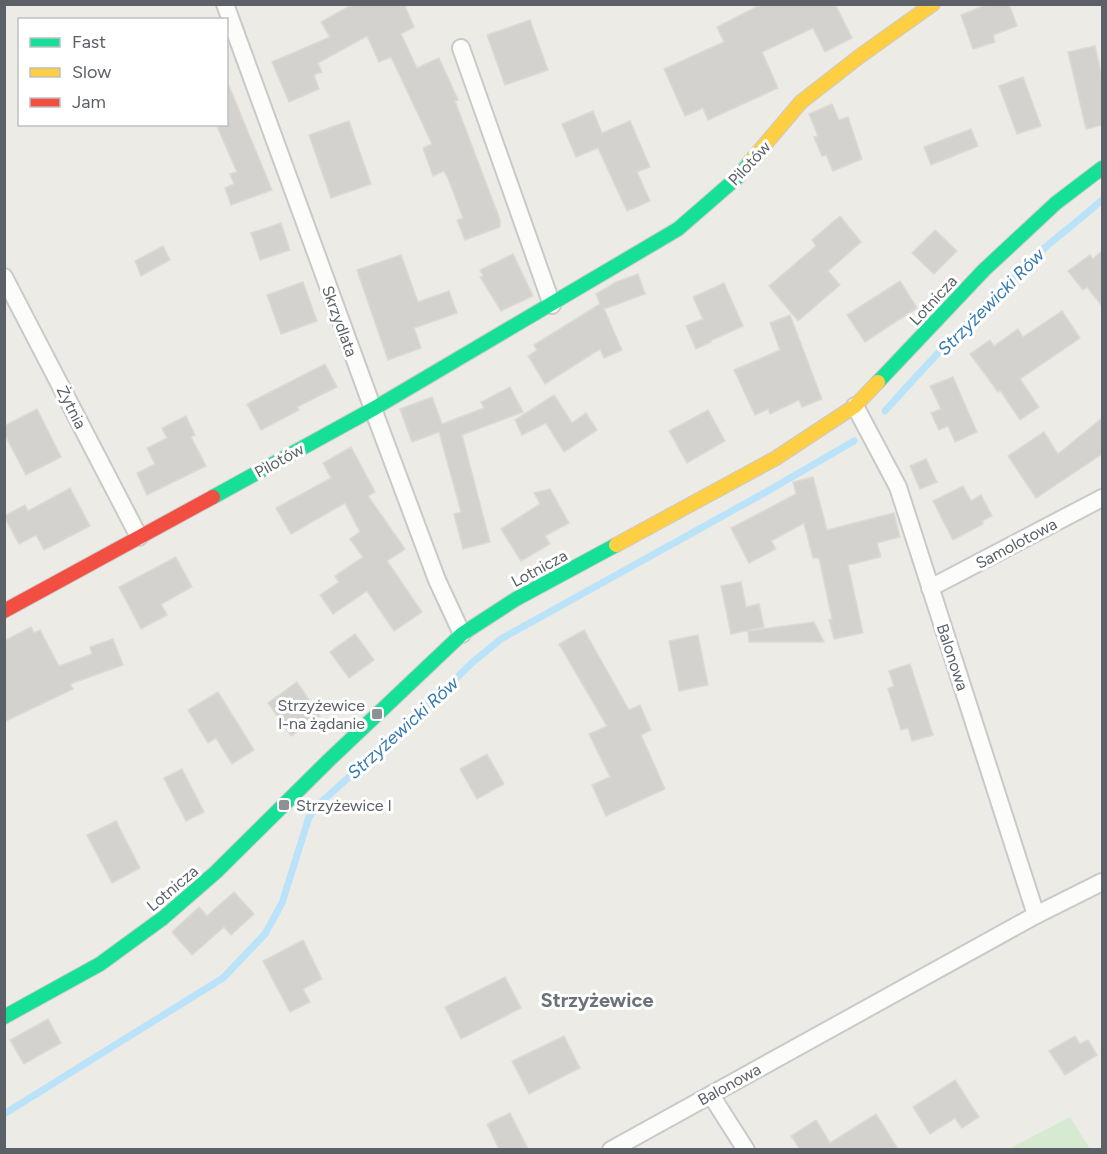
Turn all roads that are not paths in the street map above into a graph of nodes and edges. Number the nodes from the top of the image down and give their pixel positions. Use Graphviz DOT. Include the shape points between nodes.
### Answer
graph roads {
  1 [pos="225,4"];
  2 [pos="933,4"];
  3 [pos="461,48"];
  4 [pos="1102,168"];
  5 [pos="4,277"];
  6 [pos="552,305"];
  7 [pos="855,405"];
  8 [pos="373,409"];
  9 [pos="1102,498"];
  10 [pos="139,537"];
  11 [pos="930,588"];
  12 [pos="4,611"];
  13 [pos="462,634"];
  14 [pos="1102,882"];
  15 [pos="1036,915"];
  16 [pos="4,1017"];
  17 [pos="711,1095"];
  18 [pos="611,1149"];
  19 [pos="746,1149"];
  1 -- 8 [label="street, Skrzydlata"];
  2 -- 6 [label="street, Pilotów" via="801,102 739,176 678,229"];
  3 -- 6 [label="street"];
  4 -- 7 [label="street, Lotnicza" via="1056,203 984,270"];
  5 -- 10 [label="street, Żytnia"];
  6 -- 8 [label="street, Pilotów"];
  7 -- 11 [label="street, Balonowa" via="898,487"];
  7 -- 13 [label="street, Lotnicza" via="776,458 516,599"];
  8 -- 10 [label="street, Pilotów"];
  8 -- 13 [label="street, Skrzydlata" via="437,580"];
  9 -- 11 [label="street, Samolotowa"];
  10 -- 12 [label="street, Pilotów"];
  11 -- 15 [label="street, Balonowa"];
  13 -- 16 [label="street, Lotnicza" via="216,872 163,918 100,964"];
  14 -- 15 [label="street, Balonowa"];
  15 -- 17 [label="street, Balonowa"];
  17 -- 18 [label="street, Balonowa"];
  17 -- 19 [label="street"];
}
